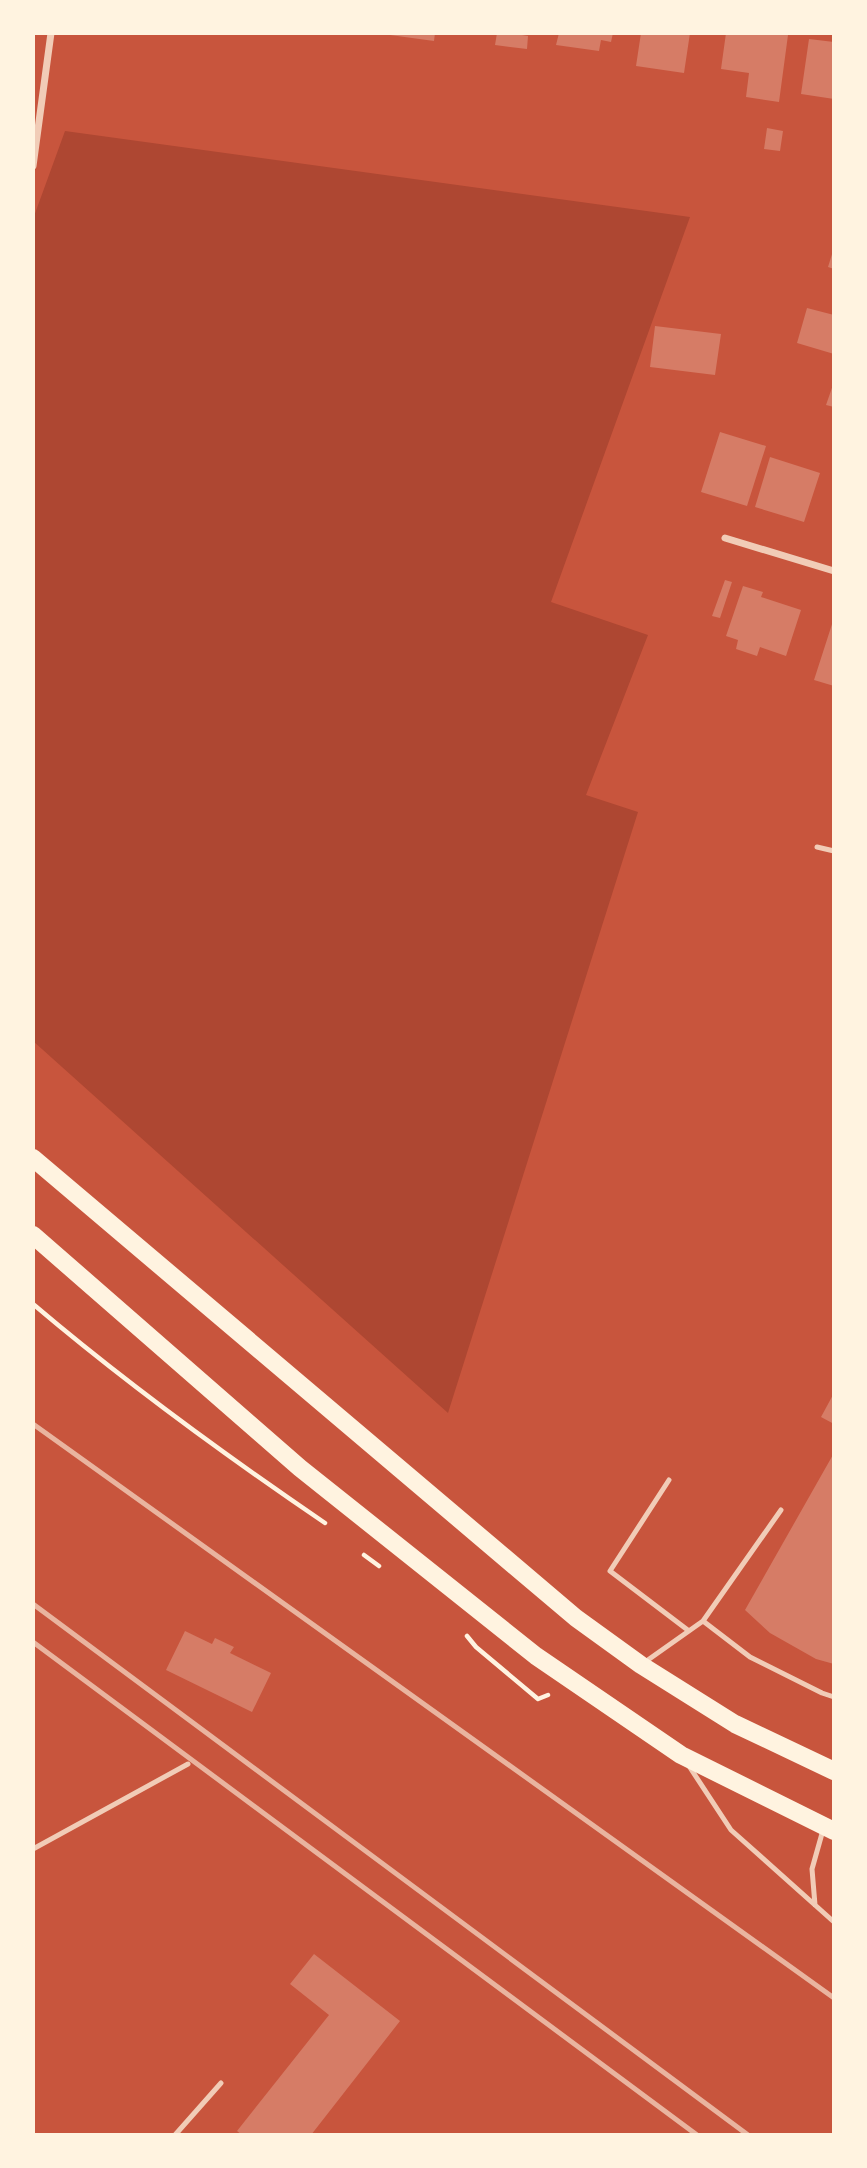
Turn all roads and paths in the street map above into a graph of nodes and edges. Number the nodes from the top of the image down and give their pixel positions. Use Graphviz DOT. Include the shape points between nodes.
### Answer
graph roads {
  1 [pos="51,33"];
  2 [pos="33,166"];
  3 [pos="726,538"];
  4 [pos="834,571"];
  5 [pos="817,847"];
  6 [pos="834,851"];
  7 [pos="33,1158"];
  8 [pos="33,1235"];
  9 [pos="33,1304"];
  10 [pos="669,1480"];
  11 [pos="781,1510"];
  12 [pos="333,1529"];
  13 [pos="363,1553"];
  14 [pos="384,1569"];
  15 [pos="703,1621"];
  16 [pos="463,1629"];
  17 [pos="689,1631"];
  18 [pos="641,1665"];
  19 [pos="834,1697"];
  20 [pos="538,1699"];
  21 [pos="681,1755"];
  22 [pos="188,1764"];
  23 [pos="834,1771"];
  24 [pos="830,1826"];
  25 [pos="33,1849"];
  26 [pos="815,1905"];
  27 [pos="834,1922"];
  28 [pos="221,2083"];
  29 [pos="174,2135"];
  1 -- 2 [label="street"];
  3 -- 4 [label="street"];
  5 -- 6 [label="lane"];
  7 -- 18 [label="main road" via="576,1618"];
  8 -- 21 [label="main road" via="300,1468 536,1657"];
  9 -- 12 [label="path" via="223,1453"];
  10 -- 17 [label="lane" via="610,1571"];
  11 -- 15 [label="lane"];
  13 -- 14 [label="path"];
  15 -- 17 [label="lane"];
  15 -- 19 [label="lane" via="750,1657"];
  16 -- 20 [label="path" via="476,1647"];
  17 -- 18 [label="lane"];
  18 -- 23 [label="main road" via="735,1724"];
  21 -- 24 [label="main road"];
  21 -- 26 [label="lane" via="731,1830"];
  22 -- 25 [label="lane"];
  24 -- 26 [label="lane" via="813,1869"];
  26 -- 27 [label="lane"];
  28 -- 29 [label="lane"];
}
